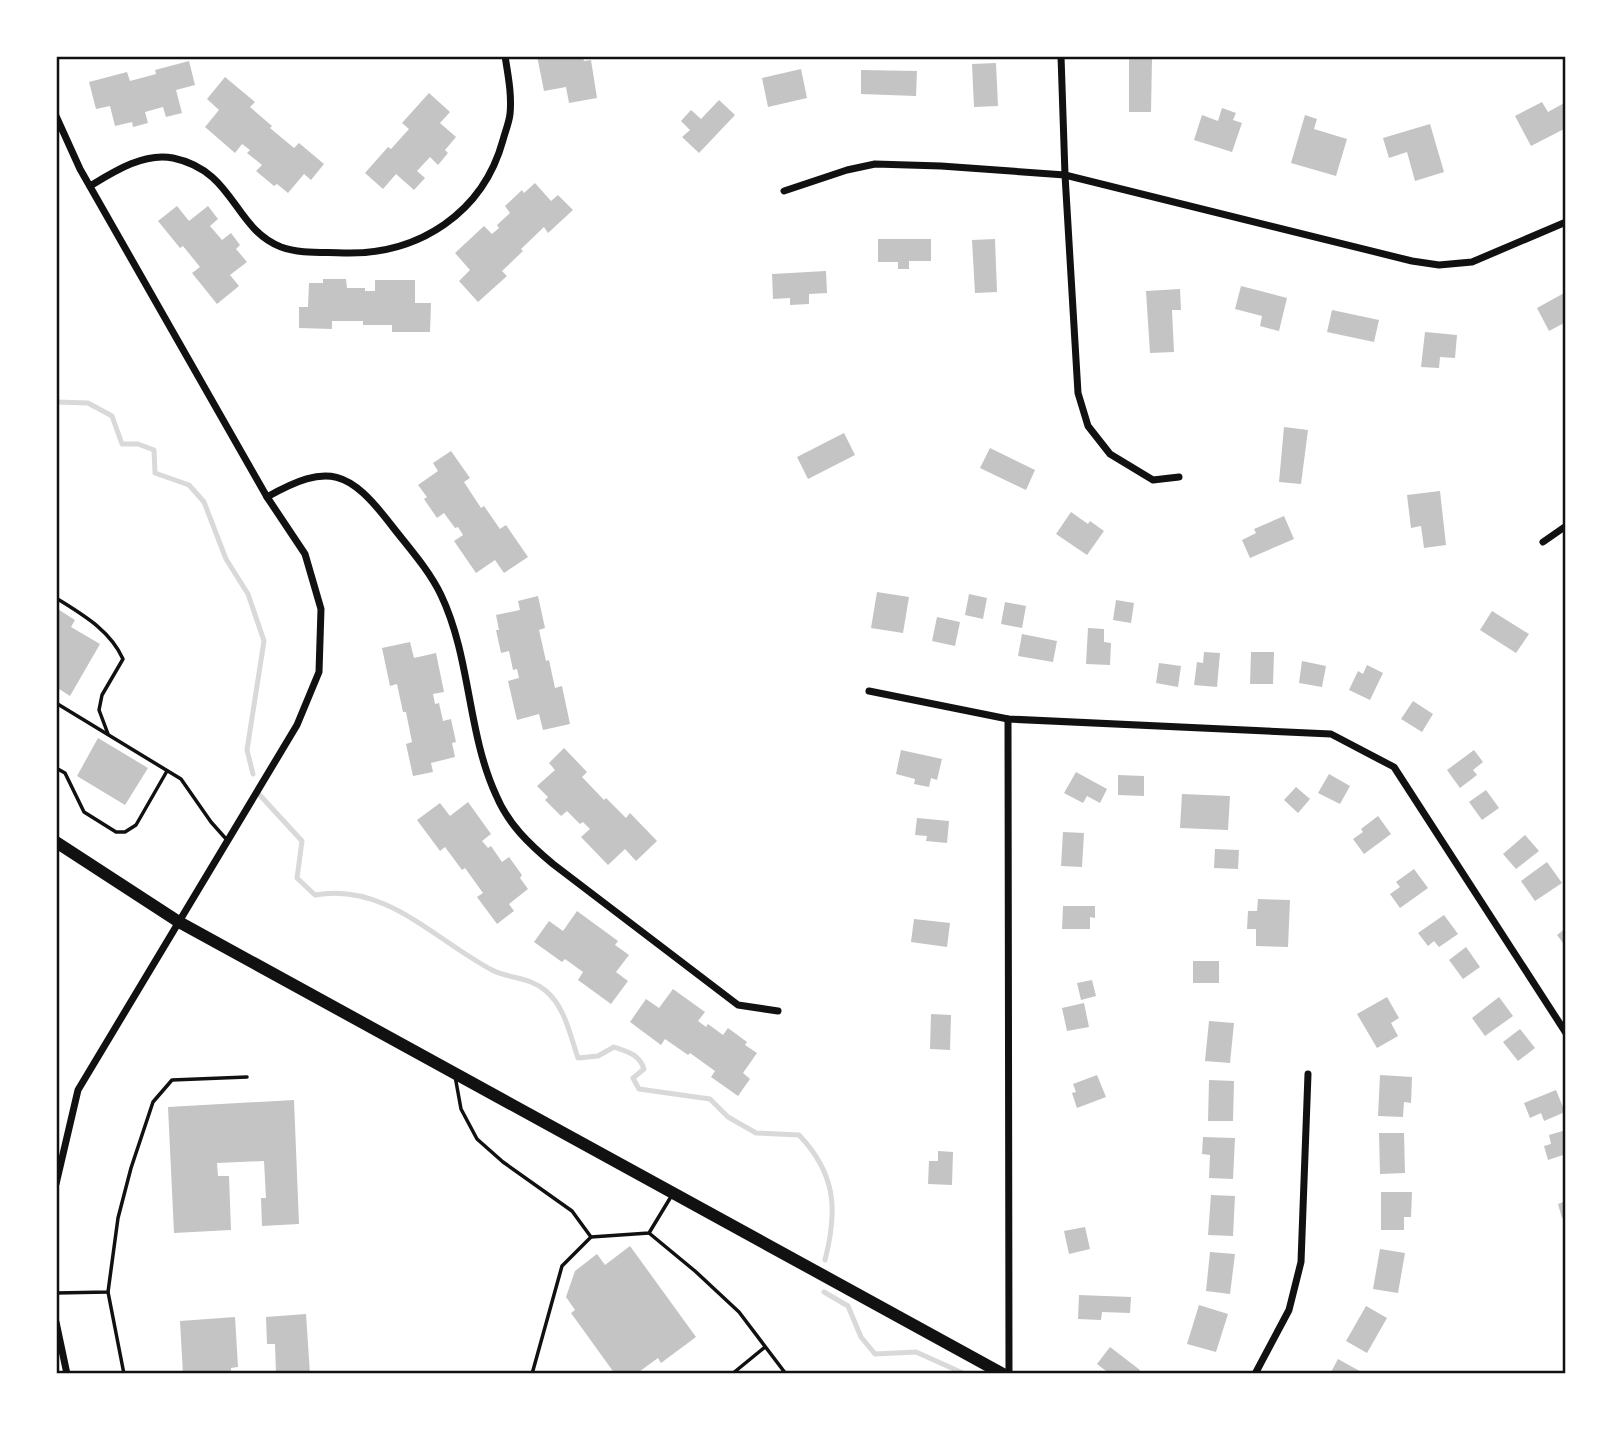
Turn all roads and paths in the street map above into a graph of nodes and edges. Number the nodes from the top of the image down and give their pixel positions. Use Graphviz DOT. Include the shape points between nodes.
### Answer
graph roads {
  1 [pos="505,56"];
  2 [pos="1061,56"];
  3 [pos="56,116"];
  4 [pos="1065,175"];
  5 [pos="90,186"];
  6 [pos="784,191"];
  7 [pos="1566,222"];
  8 [pos="1179,477"];
  9 [pos="267,496"];
  10 [pos="1566,526"];
  11 [pos="1543,542"];
  12 [pos="56,598"];
  13 [pos="869,691"];
  14 [pos="56,703"];
  15 [pos="1009,719"];
  16 [pos="108,734"];
  17 [pos="56,768"];
  18 [pos="167,770"];
  19 [pos="227,840"];
  20 [pos="56,842"];
  21 [pos="179,922"];
  22 [pos="778,1011"];
  23 [pos="1566,1033"];
  24 [pos="454,1074"];
  25 [pos="1308,1074"];
  26 [pos="247,1077"];
  27 [pos="56,1184"];
  28 [pos="673,1193"];
  29 [pos="649,1233"];
  30 [pos="591,1237"];
  31 [pos="108,1292"];
  32 [pos="56,1293"];
  33 [pos="56,1322"];
  34 [pos="765,1347"];
  35 [pos="67,1374"];
  36 [pos="124,1374"];
  37 [pos="532,1374"];
  38 [pos="732,1374"];
  39 [pos="786,1374"];
  40 [pos="1006,1374"];
  41 [pos="1255,1374"];
  1 -- 5 [label="street" via="510,115 498,161 475,198 442,228 401,247 355,253 282,247 258,235 219,182 200,166 171,157 147,159"];
  2 -- 4 [label="street"];
  3 -- 5 [label="street"];
  4 -- 6 [label="street" via="875,164"];
  4 -- 7 [label="street" via="1439,265 1472,262"];
  4 -- 8 [label="street" via="1078,393 1088,426 1110,454 1153,480"];
  5 -- 9 [label="street"];
  9 -- 19 [label="street" via="305,554 321,608 320,672 298,725"];
  9 -- 22 [label="street" via="314,475 334,475 372,502 441,595 461,655 485,768 509,820 553,864 738,1005"];
  10 -- 11 [label="street"];
  12 -- 16 [label="lane" via="106,633 124,660 102,695 99,710"];
  13 -- 15 [label="street"];
  14 -- 16 [label="lane"];
  15 -- 23 [label="street" via="1331,734 1394,767"];
  15 -- 40 [label="street"];
  16 -- 18 [label="lane"];
  17 -- 18 [label="lane" via="65,773 84,812 116,832 136,825"];
  18 -- 19 [label="lane" via="181,779"];
  19 -- 21 [label="street"];
  20 -- 21 [label="main road"];
  21 -- 24 [label="main road"];
  21 -- 27 [label="street" via="78,1090"];
  24 -- 28 [label="main road"];
  24 -- 30 [label="lane" via="461,1108 477,1139 572,1211"];
  25 -- 41 [label="street" via="1301,1262 1289,1310"];
  26 -- 31 [label="lane" via="172,1080 153,1102 118,1218"];
  28 -- 29 [label="lane"];
  28 -- 40 [label="main road"];
  29 -- 30 [label="lane"];
  29 -- 34 [label="lane" via="739,1312"];
  30 -- 37 [label="lane" via="562,1266"];
  31 -- 32 [label="lane"];
  31 -- 36 [label="lane"];
  33 -- 35 [label="street"];
  34 -- 38 [label="lane"];
  34 -- 39 [label="lane"];
}
